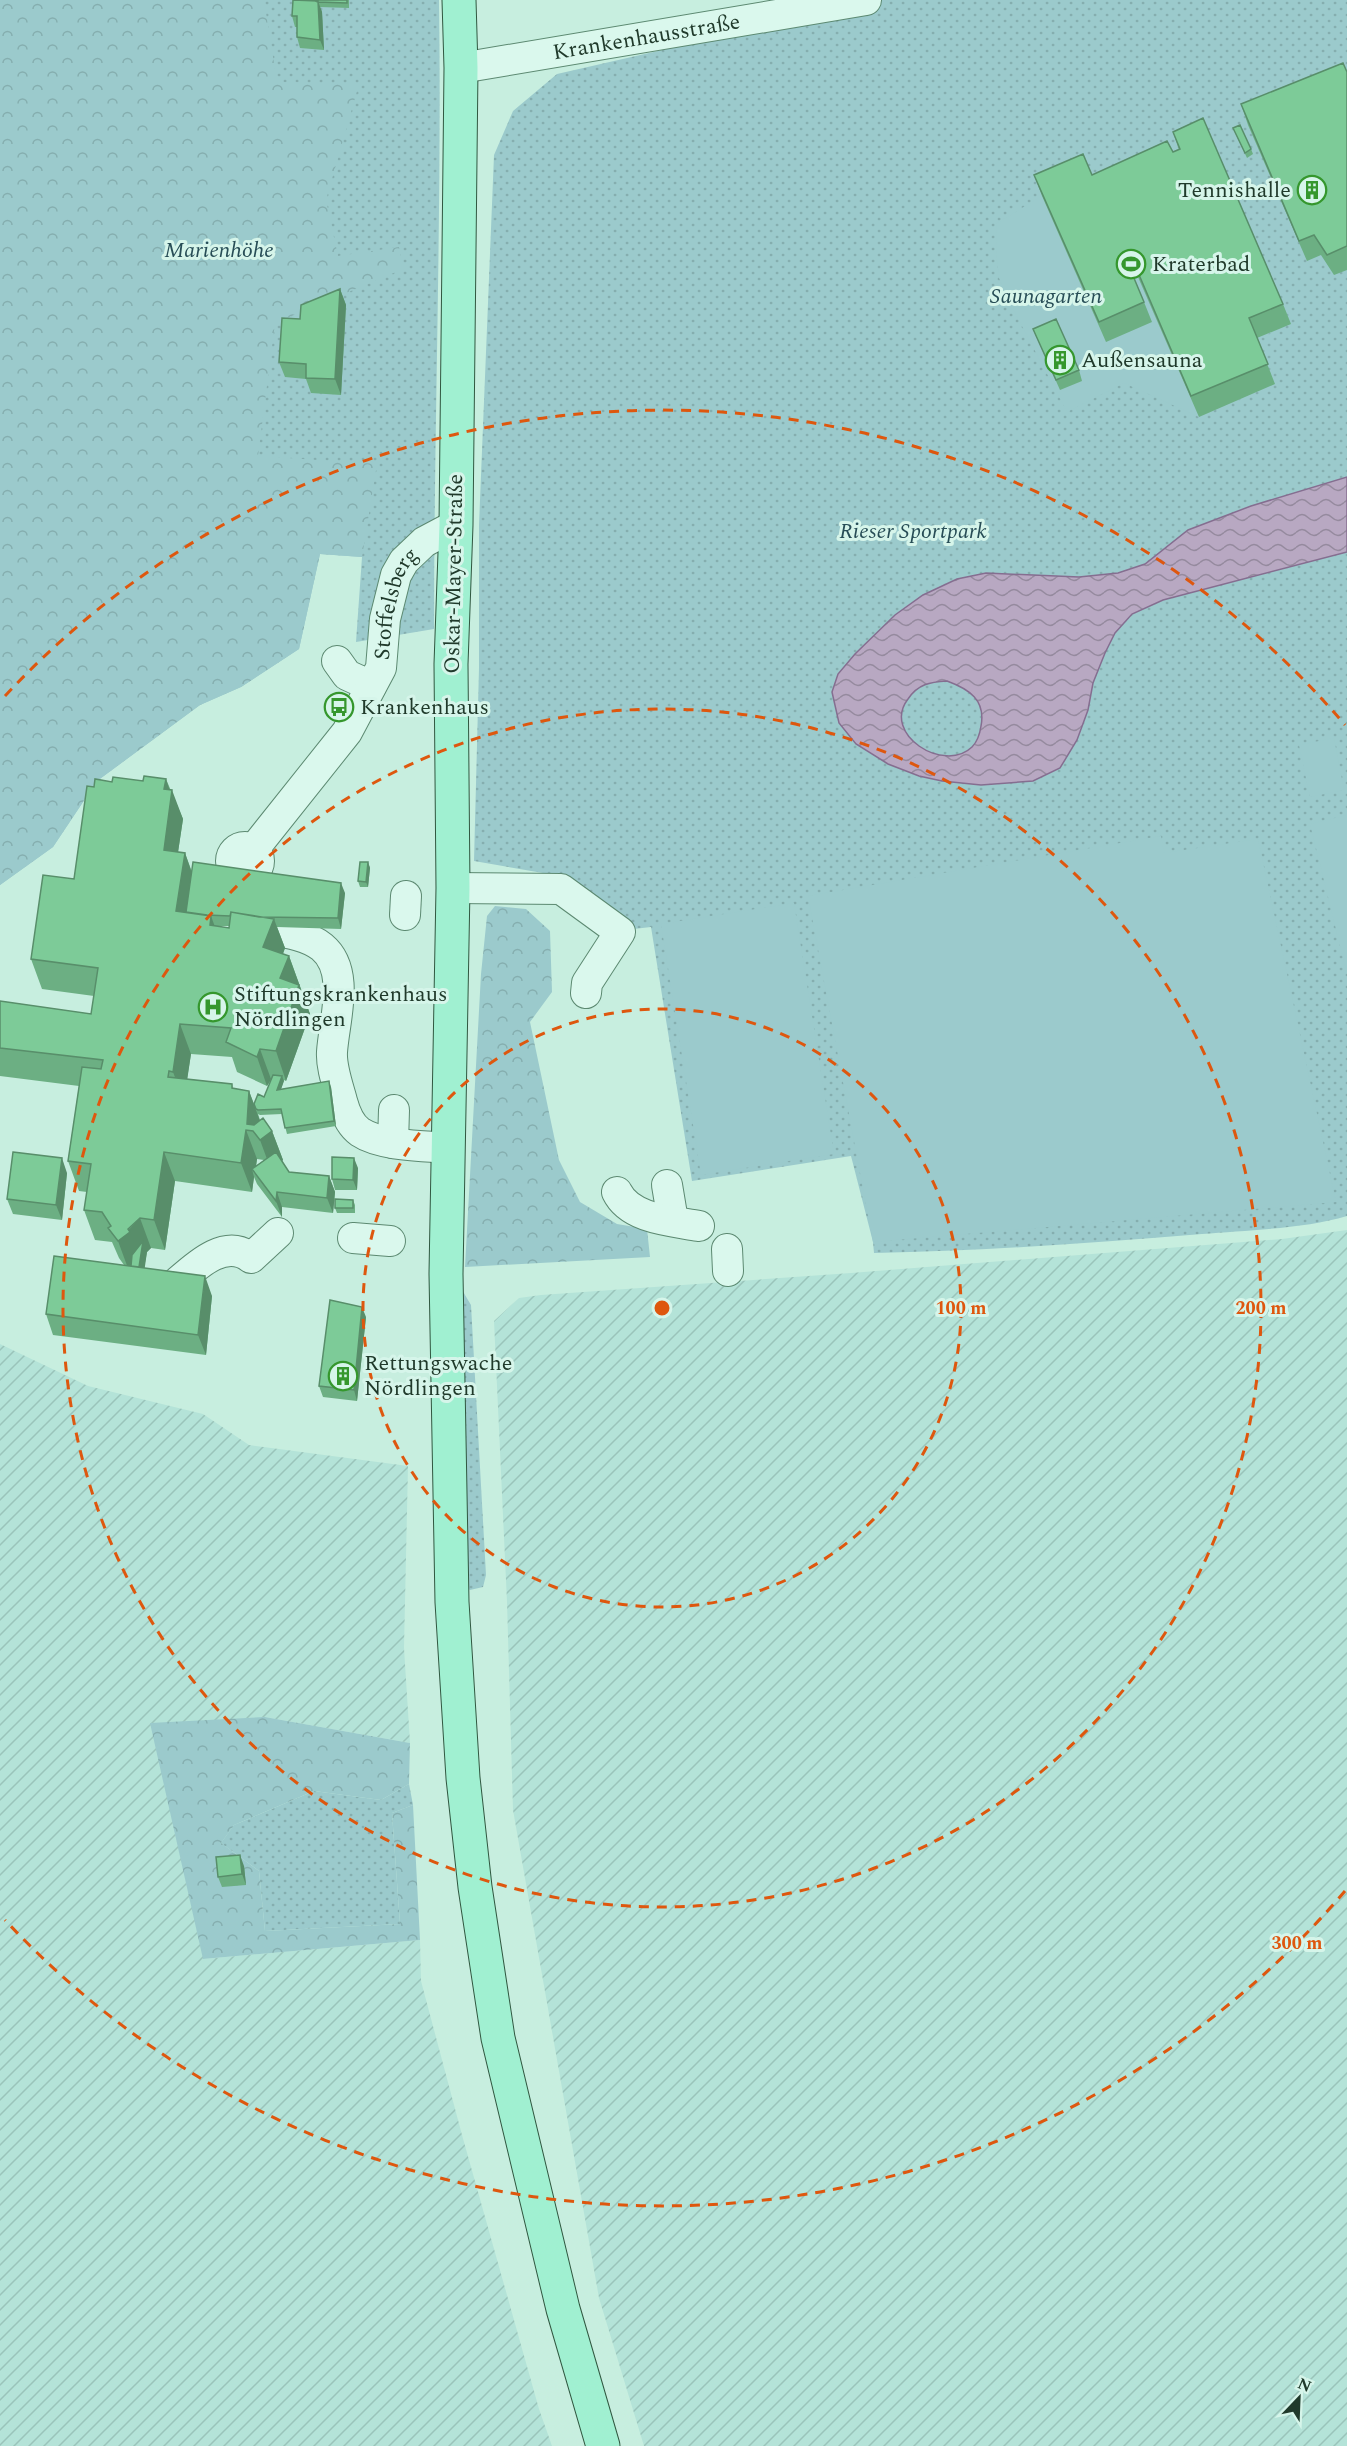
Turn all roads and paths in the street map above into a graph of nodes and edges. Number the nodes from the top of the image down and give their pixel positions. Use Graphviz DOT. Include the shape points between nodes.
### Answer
graph roads {
  1 [pos="459,0"];
  2 [pos="866,0"];
  3 [pos="461,68"];
  4 [pos="456,525"];
  5 [pos="337,661"];
  6 [pos="371,687"];
  7 [pos="242,867"];
  8 [pos="453,888"];
  9 [pos="252,927"];
  10 [pos="586,993"];
  11 [pos="394,1110"];
  12 [pos="393,1143"];
  13 [pos="449,1148"];
  14 [pos="667,1185"];
  15 [pos="617,1192"];
  16 [pos="278,1233"];
  17 [pos="353,1238"];
  18 [pos="390,1240"];
  19 [pos="172,1287"];
  20 [pos="603,2446"];
  1 -- 3 [label="main road, Oskar-Mayer-Straße"];
  2 -- 3 [label="street, Krankenhausstraße"];
  3 -- 4 [label="main road, Oskar-Mayer-Straße"];
  4 -- 6 [label="street, Stoffelsberg" via="424,542 396,574 385,619 381,668"];
  4 -- 8 [label="main road, Oskar-Mayer-Straße" via="451,664"];
  5 -- 6 [label="street" via="346,675"];
  6 -- 7 [label="street, Stoffelsberg" via="347,732"];
  8 -- 10 [label="street" via="561,889 620,932 587,983"];
  8 -- 13 [label="main road, Oskar-Mayer-Straße"];
  9 -- 12 [label="street" via="306,938 323,948 332,961 338,988 332,1054 347,1117 360,1132"];
  11 -- 12 [label="street"];
  12 -- 13 [label="street"];
  13 -- 20 [label="main road, Oskar-Mayer-Straße" via="446,1285 452,1591 463,1778 475,1887 498,2038 515,2115 563,2309"];
  14 -- 15 [label="street" via="686,1224 633,1208"];
  16 -- 19 [label="street" via="251,1258 242,1251 225,1250 198,1265"];
  17 -- 18 [label="street"];
}
